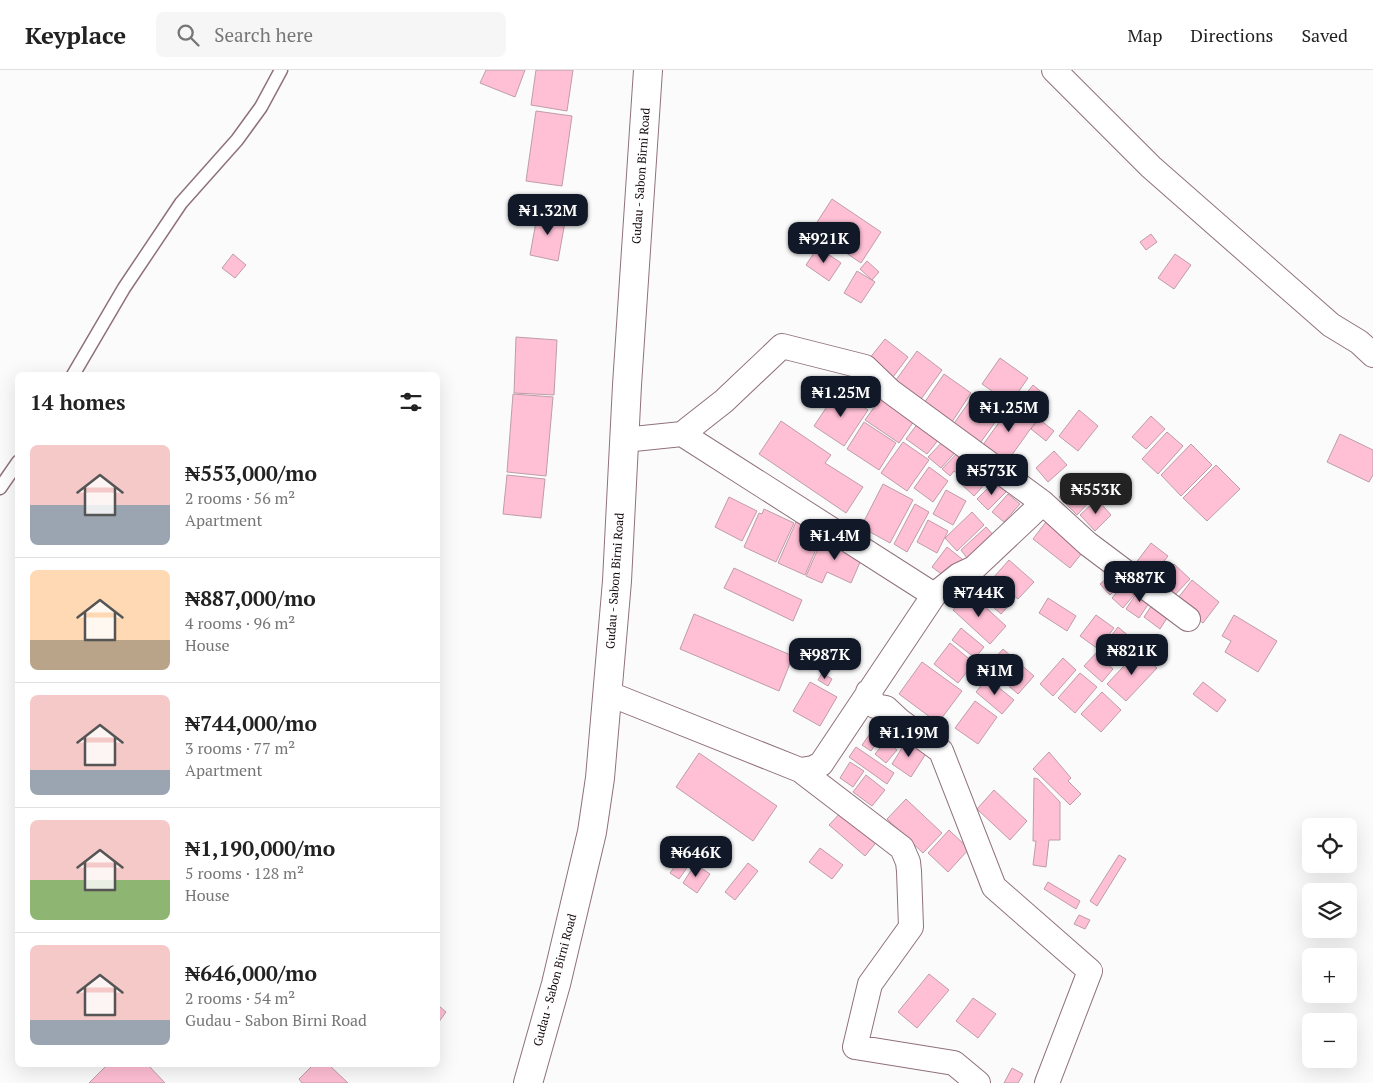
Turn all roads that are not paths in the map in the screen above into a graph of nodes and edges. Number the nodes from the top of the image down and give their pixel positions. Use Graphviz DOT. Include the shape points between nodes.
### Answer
graph roads {
  1 [pos="648,70"];
  2 [pos="1054,70"];
  3 [pos="280,71"];
  4 [pos="1373,355"];
  5 [pos="75,372"];
  6 [pos="682,434"];
  7 [pos="624,440"];
  8 [pos="15,466"];
  9 [pos="0,488"];
  10 [pos="1043,503"];
  11 [pos="934,595"];
  12 [pos="1188,619"];
  13 [pos="868,692"];
  14 [pos="607,693"];
  15 [pos="800,770"];
  16 [pos="528,1083"];
  17 [pos="978,1083"];
  18 [pos="1047,1083"];
  1 -- 7 [label="main road, Gudau - Sabon Birni Road"];
  2 -- 4 [label="street" via="1151,167 1331,325 1360,342"];
  3 -- 5 [label="lane" via="261,107 237,140 181,203 124,288"];
  6 -- 7 [label="street"];
  6 -- 10 [label="street" via="724,401 782,346 865,367 890,391"];
  6 -- 11 [label="street"];
  7 -- 14 [label="main road, Gudau - Sabon Birni Road"];
  8 -- 9 [label="lane"];
  10 -- 11 [label="street" via="974,568 959,575"];
  10 -- 12 [label="street" via="1088,544"];
  11 -- 13 [label="street"];
  13 -- 15 [label="street" via="821,764"];
  13 -- 18 [label="street" via="875,706 886,708 941,751 994,888 1090,971"];
  14 -- 15 [label="street"];
  14 -- 16 [label="main road, Gudau - Sabon Birni Road" via="592,832 556,984"];
  15 -- 17 [label="street" via="902,848 908,862 911,927 870,984 856,1047 954,1063"];
}
